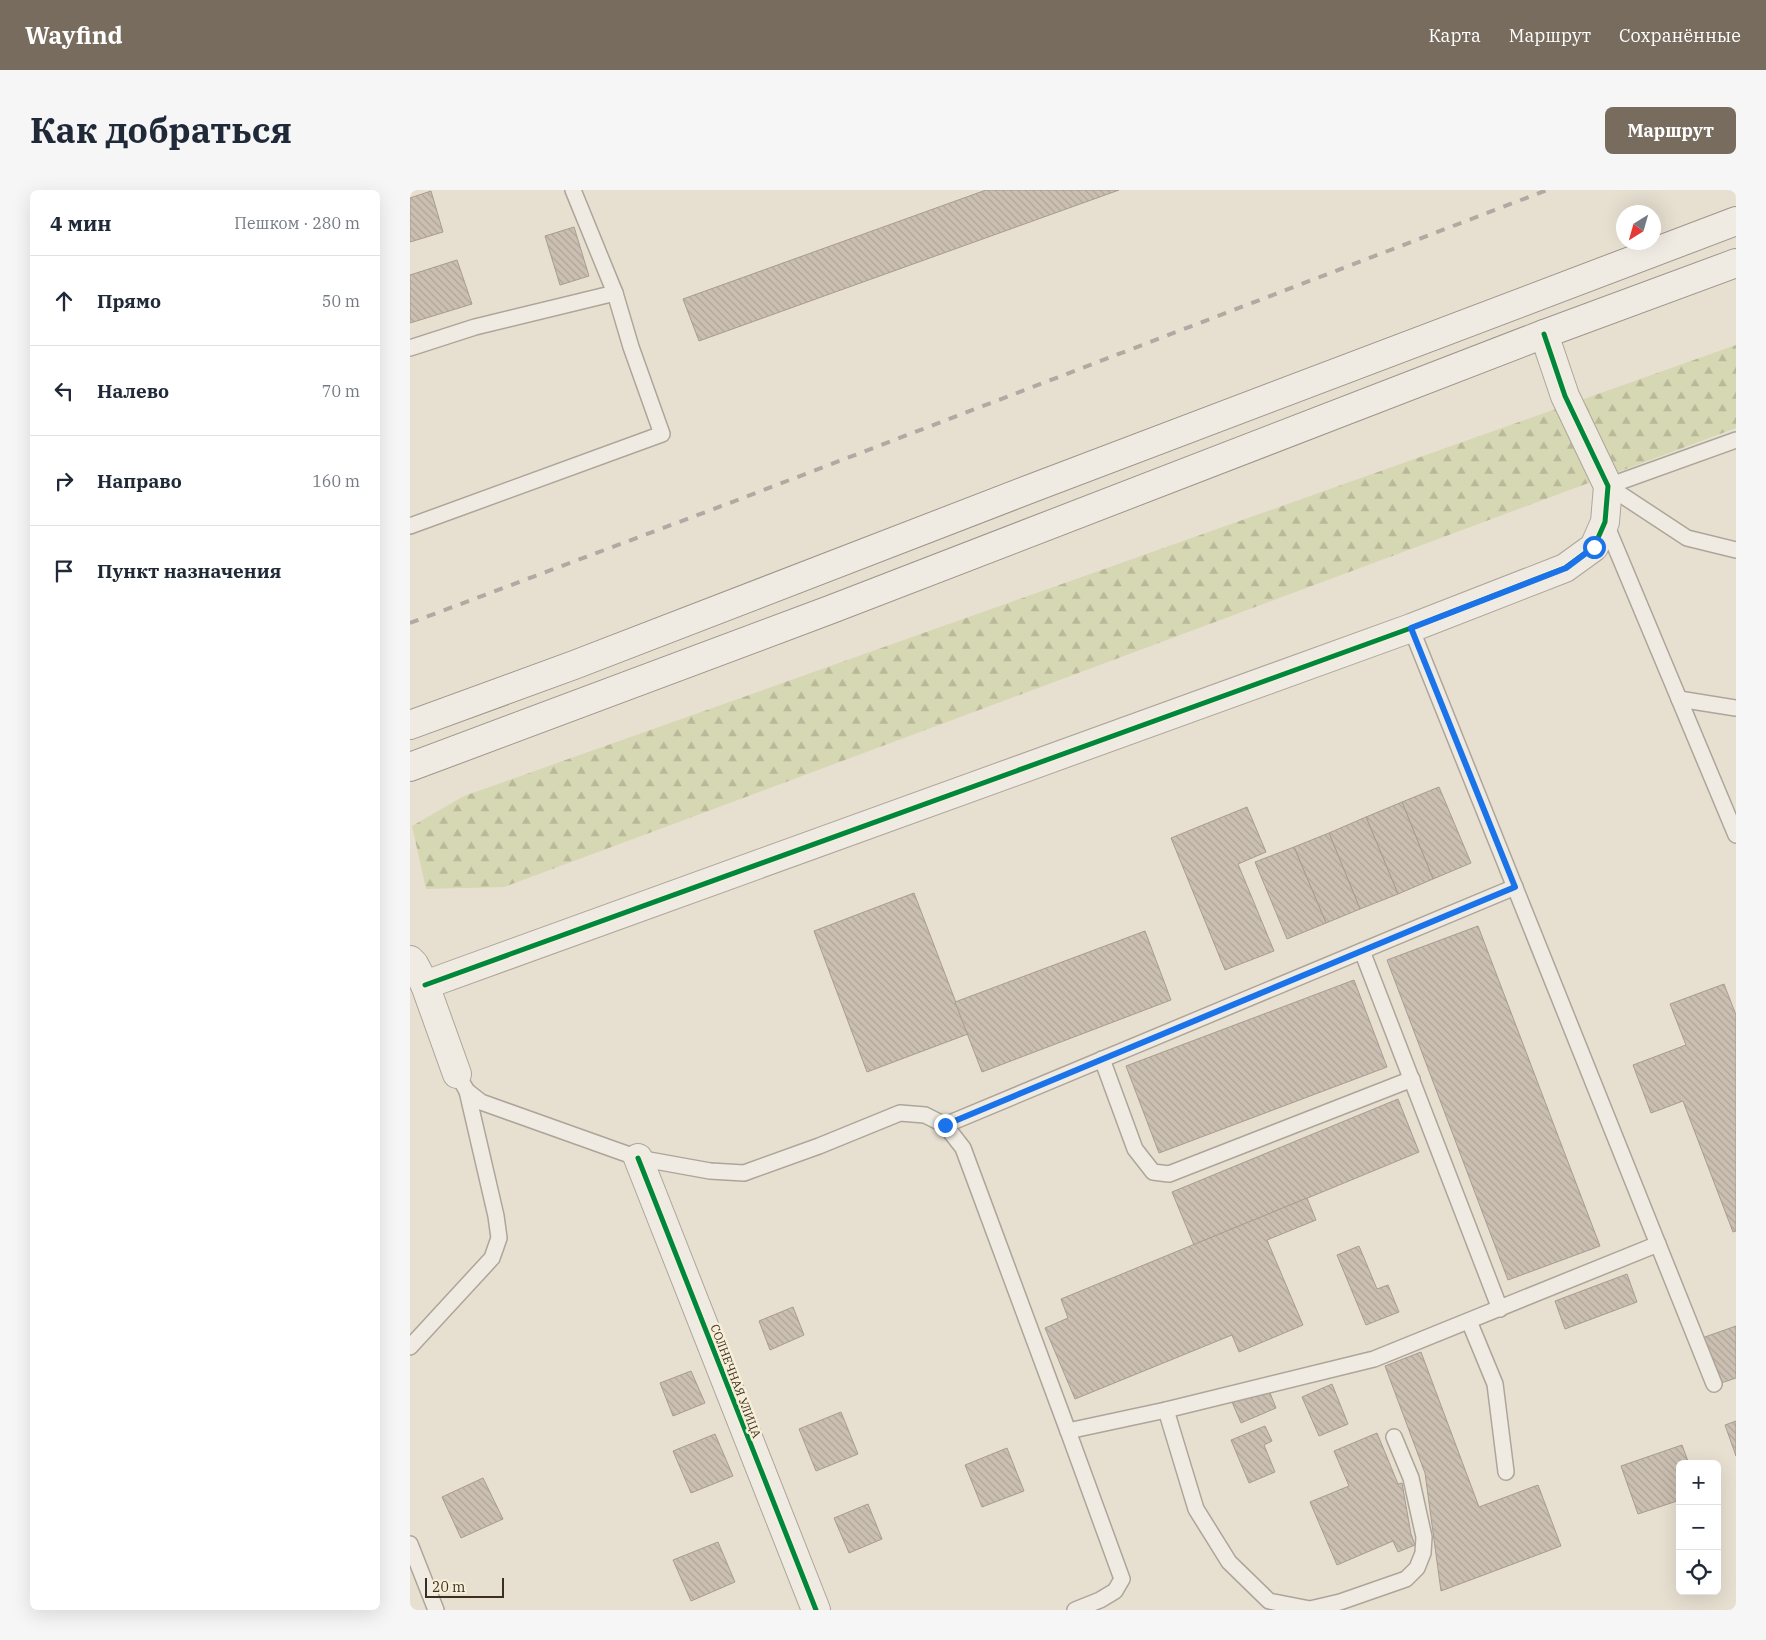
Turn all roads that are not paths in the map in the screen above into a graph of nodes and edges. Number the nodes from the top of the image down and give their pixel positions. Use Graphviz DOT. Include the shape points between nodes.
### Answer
graph roads {
  1 [pos="573,190"];
  2 [pos="1736,221"];
  3 [pos="1736,263"];
  4 [pos="614,293"];
  5 [pos="1544,334"];
  6 [pos="410,348"];
  7 [pos="1736,440"];
  8 [pos="1608,486"];
  9 [pos="1605,522"];
  10 [pos="410,526"];
  11 [pos="1736,550"];
  12 [pos="1411,628"];
  13 [pos="1679,699"];
  14 [pos="1736,708"];
  15 [pos="410,726"];
  16 [pos="410,767"];
  17 [pos="1736,836"];
  18 [pos="1515,887"];
  19 [pos="1362,951"];
  20 [pos="410,960"];
  21 [pos="425,985"];
  22 [pos="1102,1059"];
  23 [pos="1412,1079"];
  24 [pos="462,1083"];
  25 [pos="945,1125"];
  26 [pos="638,1158"];
  27 [pos="1658,1244"];
  28 [pos="1500,1308"];
  29 [pos="1469,1321"];
  30 [pos="410,1347"];
  31 [pos="1714,1384"];
  32 [pos="1166,1410"];
  33 [pos="1068,1431"];
  34 [pos="1394,1437"];
  35 [pos="1506,1472"];
  36 [pos="410,1544"];
  37 [pos="436,1610"];
  38 [pos="816,1610"];
  39 [pos="1075,1610"];
  1 -- 4 [label="lane"];
  2 -- 15 [label="main road"];
  3 -- 5 [label="main road"];
  4 -- 6 [label="lane" via="474,327"];
  4 -- 10 [label="lane" via="662,434"];
  5 -- 8 [label="main road" via="1565,396"];
  5 -- 16 [label="main road" via="832,610"];
  7 -- 8 [label="lane"];
  8 -- 9 [label="main road"];
  8 -- 11 [label="lane" via="1687,538"];
  9 -- 12 [label="main road" via="1594,547 1566,568"];
  9 -- 13 [label="lane"];
  12 -- 18 [label="lane"];
  12 -- 21 [label="main road"];
  13 -- 14 [label="lane"];
  13 -- 17 [label="lane"];
  18 -- 19 [label="lane"];
  18 -- 27 [label="lane"];
  19 -- 22 [label="lane"];
  19 -- 23 [label="lane"];
  20 -- 21 [label="main road"];
  21 -- 24 [label="main road"];
  22 -- 23 [label="lane" via="1135,1149 1153,1172 1169,1174"];
  22 -- 25 [label="lane"];
  23 -- 28 [label="lane"];
  24 -- 26 [label="lane" via="481,1102"];
  24 -- 30 [label="lane" via="499,1238 492,1258"];
  25 -- 26 [label="lane" via="925,1115 900,1114 744,1172 710,1171"];
  25 -- 33 [label="lane" via="963,1148"];
  26 -- 38 [label="main road, СОЛНЕЧНАЯ УЛИЦА"];
  27 -- 28 [label="lane"];
  27 -- 31 [label="lane"];
  28 -- 29 [label="lane"];
  29 -- 32 [label="lane" via="1374,1359"];
  29 -- 35 [label="lane" via="1495,1384"];
  32 -- 33 [label="lane"];
  32 -- 34 [label="lane" via="1196,1509 1230,1562 1269,1601 1310,1609 1406,1579 1417,1568 1423,1554 1424,1537 1411,1478"];
  33 -- 39 [label="lane" via="1122,1579 1115,1591"];
  36 -- 37 [label="lane"];
}
